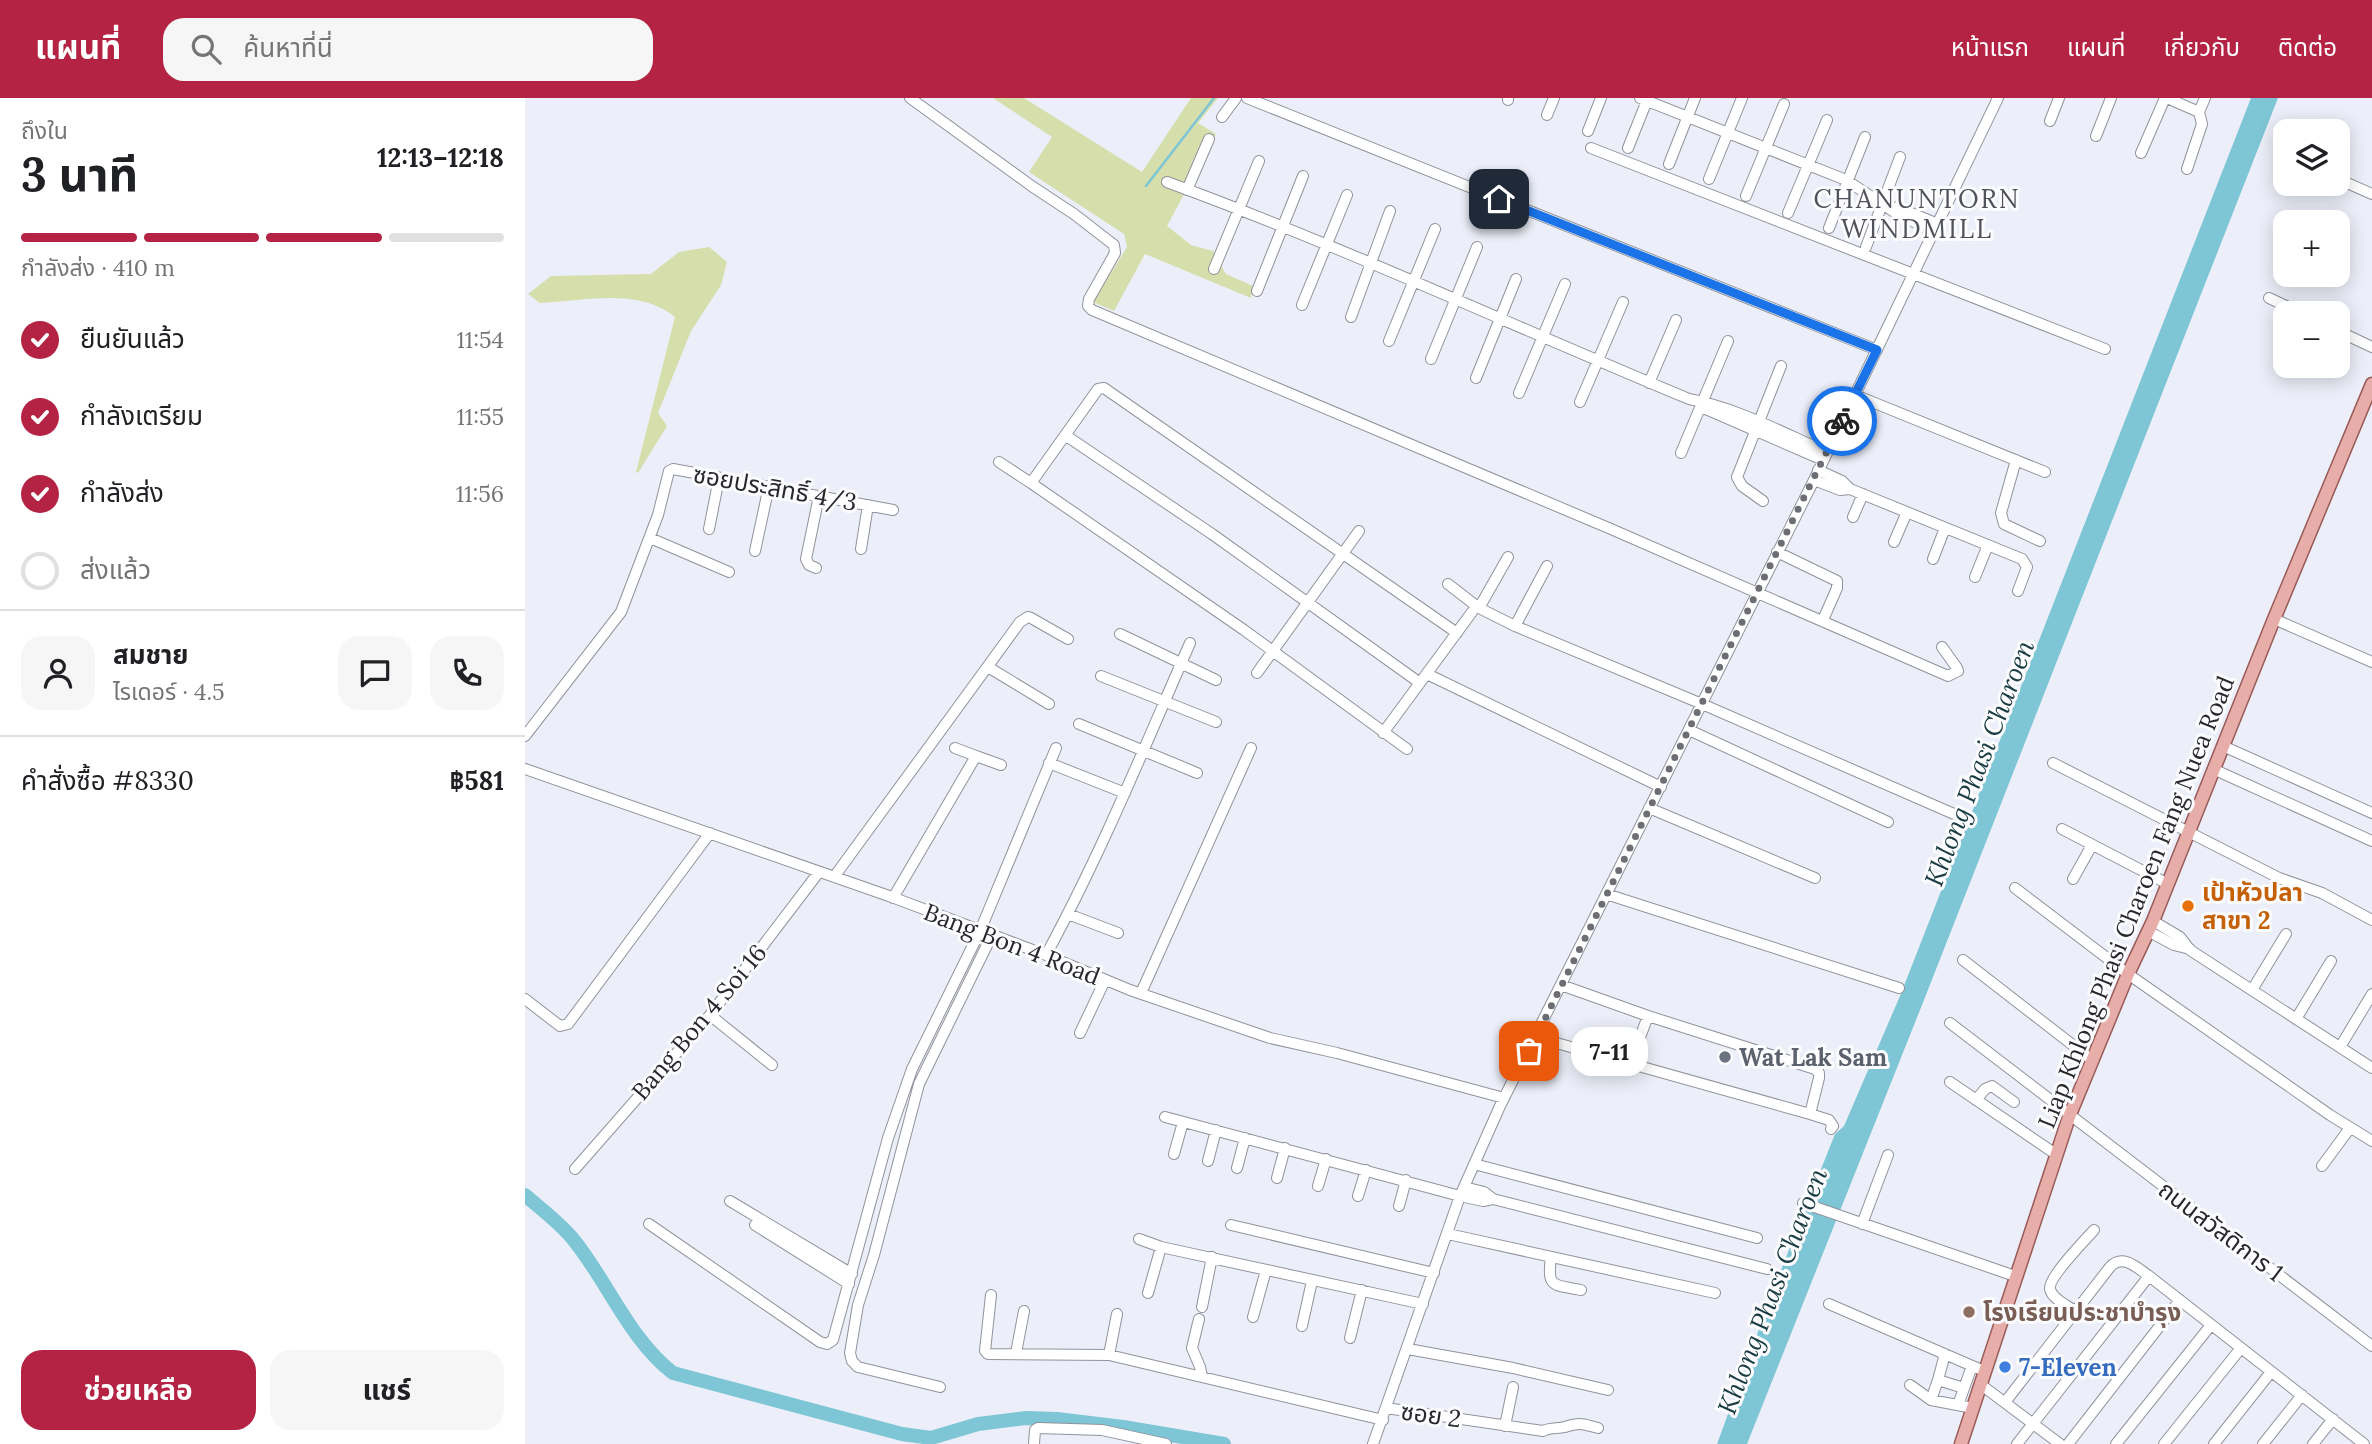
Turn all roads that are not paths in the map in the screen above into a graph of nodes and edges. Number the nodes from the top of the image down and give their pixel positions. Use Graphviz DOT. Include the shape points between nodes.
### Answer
graph roads {
  1 [pos="910,98"];
  2 [pos="1235,98"];
  3 [pos="1247,98"];
  4 [pos="1554,98"];
  5 [pos="1601,98"];
  6 [pos="1695,98"];
  7 [pos="1742,98"];
  8 [pos="1998,98"];
  9 [pos="2059,98"];
  10 [pos="2111,98"];
  11 [pos="2166,98"];
  12 [pos="2205,98"];
  13 [pos="1645,99"];
  14 [pos="1784,104"];
  15 [pos="2199,112"];
  16 [pos="1547,116"];
  17 [pos="1222,117"];
  18 [pos="1686,117"];
  19 [pos="1827,120"];
  20 [pos="2050,121"];
  21 [pos="1588,131"];
  22 [pos="1728,133"];
  23 [pos="2097,135"];
  24 [pos="1865,137"];
  25 [pos="1209,139"];
  26 [pos="1591,148"];
  27 [pos="1628,148"];
  28 [pos="1766,148"];
  29 [pos="2141,153"];
  30 [pos="1900,157"];
  31 [pos="1259,161"];
  32 [pos="1669,164"];
  33 [pos="1808,165"];
  34 [pos="2187,169"];
  35 [pos="1303,176"];
  36 [pos="1709,179"];
  37 [pos="1846,180"];
  38 [pos="1167,182"];
  39 [pos="2350,184"];
  40 [pos="1187,190"];
  41 [pos="2372,194"];
  42 [pos="1347,195"];
  43 [pos="1747,196"];
  44 [pos="1886,205"];
  45 [pos="1240,209"];
  46 [pos="1390,211"];
  47 [pos="1788,213"];
  48 [pos="1283,227"];
  49 [pos="1829,228"];
  50 [pos="1936,228"];
  51 [pos="1434,229"];
  52 [pos="1326,245"];
  53 [pos="1477,247"];
  54 [pos="1866,247"];
  55 [pos="1370,264"];
  56 [pos="1214,269"];
  57 [pos="1914,275"];
  58 [pos="1516,279"];
  59 [pos="1412,281"];
  60 [pos="1565,284"];
  61 [pos="1257,292"];
  62 [pos="1457,298"];
  63 [pos="2269,298"];
  64 [pos="2275,301"];
  65 [pos="1623,302"];
  66 [pos="1302,305"];
  67 [pos="1351,317"];
  68 [pos="1500,319"];
  69 [pos="1676,320"];
  70 [pos="1543,337"];
  71 [pos="2350,337"];
  72 [pos="1389,341"];
  73 [pos="1728,341"];
  74 [pos="2372,347"];
  75 [pos="2105,349"];
  76 [pos="1877,350"];
  77 [pos="1430,359"];
  78 [pos="1597,360"];
  79 [pos="1781,366"];
  80 [pos="1476,378"];
  81 [pos="1649,383"];
  82 [pos="2372,384"];
  83 [pos="1519,393"];
  84 [pos="1855,395"];
  85 [pos="1580,402"];
  86 [pos="1702,405"];
  87 [pos="1757,427"];
  88 [pos="1065,435"];
  89 [pos="1681,453"];
  90 [pos="1825,456"];
  91 [pos="2016,460"];
  92 [pos="999,462"];
  93 [pos="2045,472"];
  94 [pos="1816,475"];
  95 [pos="719,478"];
  96 [pos="1031,483"];
  97 [pos="769,486"];
  98 [pos="1863,494"];
  99 [pos="819,496"];
  100 [pos="1763,501"];
  101 [pos="868,505"];
  102 [pos="893,510"];
  103 [pos="1907,512"];
  104 [pos="1853,517"];
  105 [pos="1945,528"];
  106 [pos="709,529"];
  107 [pos="1359,531"];
  108 [pos="650,538"];
  109 [pos="2040,541"];
  110 [pos="1894,542"];
  111 [pos="1988,545"];
  112 [pos="861,549"];
  113 [pos="755,551"];
  114 [pos="1777,552"];
  115 [pos="1343,554"];
  116 [pos="1508,556"];
  117 [pos="1933,559"];
  118 [pos="1547,566"];
  119 [pos="816,568"];
  120 [pos="729,572"];
  121 [pos="1975,577"];
  122 [pos="1448,584"];
  123 [pos="2018,591"];
  124 [pos="1758,593"];
  125 [pos="1306,602"];
  126 [pos="1476,610"];
  127 [pos="2274,619"];
  128 [pos="1823,620"];
  129 [pos="1515,626"];
  130 [pos="1457,633"];
  131 [pos="1120,634"];
  132 [pos="1068,639"];
  133 [pos="1190,643"];
  134 [pos="1942,647"];
  135 [pos="1273,651"];
  136 [pos="2372,662"];
  137 [pos="1180,665"];
  138 [pos="988,667"];
  139 [pos="1257,673"];
  140 [pos="1427,674"];
  141 [pos="1101,676"];
  142 [pos="1216,680"];
  143 [pos="1420,684"];
  144 [pos="1165,701"];
  145 [pos="1049,704"];
  146 [pos="1702,704"];
  147 [pos="1216,722"];
  148 [pos="1079,724"];
  149 [pos="1689,730"];
  150 [pos="1383,733"];
  151 [pos="525,736"];
  152 [pos="2223,746"];
  153 [pos="955,748"];
  154 [pos="1056,748"];
  155 [pos="1251,748"];
  156 [pos="1407,749"];
  157 [pos="1143,750"];
  158 [pos="976,756"];
  159 [pos="1049,763"];
  160 [pos="2053,763"];
  161 [pos="1001,765"];
  162 [pos="525,769"];
  163 [pos="2213,769"];
  164 [pos="1196,773"];
  165 [pos="1661,787"];
  166 [pos="1125,793"];
  167 [pos="1649,808"];
  168 [pos="2369,811"];
  169 [pos="1954,814"];
  170 [pos="1888,822"];
  171 [pos="2372,822"];
  172 [pos="2061,830"];
  173 [pos="2188,831"];
  174 [pos="710,833"];
  175 [pos="2372,841"];
  176 [pos="2092,845"];
  177 [pos="819,872"];
  178 [pos="834,877"];
  179 [pos="1815,878"];
  180 [pos="2073,879"];
  181 [pos="2168,884"];
  182 [pos="2015,888"];
  183 [pos="1605,894"];
  184 [pos="893,898"];
  185 [pos="1068,914"];
  186 [pos="2372,920"];
  187 [pos="2151,926"];
  188 [pos="979,931"];
  189 [pos="1118,933"];
  190 [pos="2285,934"];
  191 [pos="992,935"];
  192 [pos="1046,955"];
  193 [pos="1963,960"];
  194 [pos="2331,961"];
  195 [pos="2128,974"];
  196 [pos="1105,980"];
  197 [pos="1561,985"];
  198 [pos="1899,988"];
  199 [pos="2252,990"];
  200 [pos="1141,993"];
  201 [pos="2372,994"];
  202 [pos="525,999"];
  203 [pos="710,1014"];
  204 [pos="1648,1016"];
  205 [pos="2296,1019"];
  206 [pos="1949,1023"];
  207 [pos="1080,1033"];
  208 [pos="1535,1037"];
  209 [pos="2340,1047"];
  210 [pos="2092,1060"];
  211 [pos="1630,1064"];
  212 [pos="772,1065"];
  213 [pos="2372,1068"];
  214 [pos="1950,1082"];
  215 [pos="1504,1098"];
  216 [pos="1976,1100"];
  217 [pos="2014,1102"];
  218 [pos="1810,1114"];
  219 [pos="1165,1117"];
  220 [pos="2069,1117"];
  221 [pos="1183,1122"];
  222 [pos="2350,1128"];
  223 [pos="1831,1129"];
  224 [pos="1216,1130"];
  225 [pos="1245,1138"];
  226 [pos="2372,1141"];
  227 [pos="1285,1149"];
  228 [pos="1174,1154"];
  229 [pos="1888,1155"];
  230 [pos="2057,1156"];
  231 [pos="1326,1159"];
  232 [pos="1208,1161"];
  233 [pos="1474,1164"];
  234 [pos="2322,1166"];
  235 [pos="1237,1168"];
  236 [pos="575,1169"];
  237 [pos="1366,1170"];
  238 [pos="1277,1178"];
  239 [pos="1406,1180"];
  240 [pos="1318,1186"];
  241 [pos="1462,1192"];
  242 [pos="1358,1196"];
  243 [pos="730,1201"];
  244 [pos="1805,1204"];
  245 [pos="1399,1206"];
  246 [pos="649,1224"];
  247 [pos="1862,1224"];
  248 [pos="755,1225"];
  249 [pos="1231,1225"];
  250 [pos="2094,1230"];
  251 [pos="1448,1234"];
  252 [pos="1139,1238"];
  253 [pos="1757,1238"];
  254 [pos="1161,1247"];
  255 [pos="1551,1257"];
  256 [pos="1212,1258"];
  257 [pos="1767,1269"];
  258 [pos="1266,1270"];
  259 [pos="1434,1273"];
  260 [pos="2015,1276"];
  261 [pos="2149,1276"];
  262 [pos="850,1279"];
  263 [pos="1312,1280"];
  264 [pos="1362,1290"];
  265 [pos="1581,1290"];
  266 [pos="1148,1293"];
  267 [pos="1715,1293"];
  268 [pos="991,1295"];
  269 [pos="2180,1300"];
  270 [pos="1423,1304"];
  271 [pos="1829,1304"];
  272 [pos="1202,1307"];
  273 [pos="1024,1311"];
  274 [pos="2075,1311"];
  275 [pos="1117,1314"];
  276 [pos="1253,1317"];
  277 [pos="1199,1319"];
  278 [pos="2211,1325"];
  279 [pos="1302,1326"];
  280 [pos="1350,1338"];
  281 [pos="2372,1346"];
  282 [pos="2241,1348"];
  283 [pos="1408,1349"];
  284 [pos="1016,1353"];
  285 [pos="1945,1354"];
  286 [pos="1109,1355"];
  287 [pos="2271,1372"];
  288 [pos="1979,1374"];
  289 [pos="1202,1376"];
  290 [pos="1938,1380"];
  291 [pos="1910,1385"];
  292 [pos="940,1387"];
  293 [pos="1513,1387"];
  294 [pos="1964,1388"];
  295 [pos="1608,1390"];
  296 [pos="2302,1395"];
  297 [pos="1931,1400"];
  298 [pos="2005,1401"];
  299 [pos="1958,1405"];
  300 [pos="1386,1408"];
  301 [pos="1973,1408"];
  302 [pos="2333,1419"];
  303 [pos="1383,1420"];
  304 [pos="2034,1423"];
  305 [pos="1505,1426"];
  306 [pos="1598,1428"];
  307 [pos="1034,1444"];
  308 [pos="1166,1444"];
  309 [pos="1373,1444"];
  310 [pos="1961,1444"];
  311 [pos="2017,1444"];
  312 [pos="2060,1444"];
  313 [pos="2068,1444"];
  314 [pos="2116,1444"];
  315 [pos="2164,1444"];
  316 [pos="2214,1444"];
  317 [pos="2263,1444"];
  318 [pos="2313,1444"];
  319 [pos="2363,1444"];
  1 -- 124 [label="street" via="1114,245 1115,253 1089,299 1092,310"];
  2 -- 17 [label="street"];
  3 -- 76 [label="street"];
  4 -- 16 [label="street"];
  5 -- 21 [label="street"];
  6 -- 18 [label="street"];
  7 -- 22 [label="street"];
  8 -- 50 [label="street"];
  9 -- 20 [label="street"];
  10 -- 23 [label="street"];
  11 -- 15 [label="street"];
  11 -- 29 [label="street"];
  12 -- 15 [label="street"];
  13 -- 18 [label="street"];
  13 -- 27 [label="street"];
  14 -- 28 [label="street"];
  15 -- 34 [label="street" via="2202,124"];
  18 -- 22 [label="street"];
  18 -- 32 [label="street"];
  19 -- 33 [label="street"];
  22 -- 28 [label="street"];
  22 -- 36 [label="street"];
  24 -- 37 [label="street"];
  25 -- 40 [label="street"];
  26 -- 57 [label="street"];
  28 -- 33 [label="street"];
  28 -- 43 [label="street"];
  30 -- 44 [label="street"];
  31 -- 45 [label="street"];
  33 -- 37 [label="street"];
  33 -- 47 [label="street"];
  35 -- 48 [label="street"];
  37 -- 44 [label="street"];
  37 -- 49 [label="street"];
  38 -- 40 [label="street"];
  39 -- 41 [label="street"];
  40 -- 45 [label="street"];
  42 -- 52 [label="street"];
  44 -- 50 [label="street" via="1899,207"];
  44 -- 54 [label="street"];
  45 -- 48 [label="street"];
  45 -- 56 [label="street"];
  46 -- 55 [label="street"];
  48 -- 52 [label="street"];
  48 -- 61 [label="street"];
  50 -- 57 [label="street"];
  51 -- 59 [label="street"];
  52 -- 55 [label="street"];
  52 -- 66 [label="street"];
  53 -- 62 [label="street"];
  55 -- 59 [label="street"];
  55 -- 67 [label="street"];
  57 -- 75 [label="street"];
  57 -- 76 [label="street"];
  58 -- 68 [label="street"];
  59 -- 62 [label="street"];
  59 -- 72 [label="street"];
  60 -- 70 [label="street"];
  62 -- 68 [label="street"];
  62 -- 77 [label="street"];
  63 -- 64 [label="street"];
  65 -- 78 [label="street"];
  68 -- 70 [label="street"];
  68 -- 80 [label="street"];
  69 -- 81 [label="street"];
  70 -- 78 [label="street"];
  70 -- 83 [label="street"];
  71 -- 74 [label="street"];
  73 -- 86 [label="street"];
  76 -- 84 [label="street"];
  78 -- 81 [label="street"];
  78 -- 85 [label="street"];
  79 -- 87 [label="street"];
  81 -- 86 [label="street"];
  82 -- 127 [label="main road, Liap Khlong Phasi Charoen Fang Nuea Road"];
  84 -- 90 [label="street"];
  84 -- 91 [label="street"];
  86 -- 87 [label="street"];
  86 -- 89 [label="street"];
  87 -- 90 [label="street"];
  87 -- 100 [label="street" via="1737,477"];
  88 -- 96 [label="street"];
  88 -- 115 [label="street" via="1098,389 1104,388"];
  88 -- 125 [label="street"];
  90 -- 94 [label="street"];
  91 -- 93 [label="street"];
  91 -- 109 [label="street" via="2001,519"];
  92 -- 96 [label="street"];
  94 -- 98 [label="street" via="1842,481"];
  94 -- 114 [label="street"];
  95 -- 97 [label="street, ซอยประสิทธิ์ 4/3"];
  95 -- 106 [label="street"];
  95 -- 108 [label="street, ซอยประสิทธิ์ 4/3" via="669,471"];
  96 -- 135 [label="street"];
  97 -- 99 [label="street, ซอยประสิทธิ์ 4/3"];
  97 -- 113 [label="street"];
  98 -- 103 [label="street"];
  98 -- 104 [label="street"];
  99 -- 101 [label="street, ซอยประสิทธิ์ 4/3"];
  99 -- 119 [label="street" via="806,559"];
  101 -- 102 [label="street, ซอยประสิทธิ์ 4/3"];
  101 -- 112 [label="street"];
  103 -- 105 [label="street"];
  103 -- 110 [label="street"];
  105 -- 111 [label="street"];
  105 -- 117 [label="street"];
  107 -- 115 [label="street"];
  108 -- 120 [label="street"];
  108 -- 151 [label="street, ซอยประสิทธิ์ 4/3" via="618,617"];
  111 -- 121 [label="street"];
  111 -- 123 [label="street" via="2026,562"];
  114 -- 124 [label="street"];
  114 -- 128 [label="street" via="1837,580"];
  115 -- 125 [label="street"];
  115 -- 130 [label="street"];
  116 -- 126 [label="street"];
  118 -- 129 [label="street"];
  122 -- 126 [label="street"];
  124 -- 128 [label="street"];
  124 -- 146 [label="street"];
  125 -- 135 [label="street"];
  125 -- 143 [label="street"];
  126 -- 129 [label="street"];
  126 -- 130 [label="street"];
  127 -- 136 [label="street"];
  127 -- 152 [label="main road, Liap Khlong Phasi Charoen Fang Nuea Road"];
  128 -- 134 [label="street" via="1952,676 1957,668"];
  129 -- 146 [label="street"];
  130 -- 140 [label="street"];
  131 -- 137 [label="street"];
  132 -- 138 [label="street" via="1028,617"];
  133 -- 137 [label="street"];
  135 -- 139 [label="street"];
  135 -- 150 [label="street"];
  137 -- 142 [label="street"];
  137 -- 144 [label="street"];
  138 -- 145 [label="street"];
  138 -- 178 [label="street"];
  140 -- 143 [label="street"];
  140 -- 165 [label="street"];
  141 -- 144 [label="street"];
  143 -- 150 [label="street"];
  144 -- 147 [label="street"];
  144 -- 157 [label="street"];
  146 -- 149 [label="street"];
  146 -- 169 [label="street"];
  148 -- 157 [label="street"];
  149 -- 165 [label="street"];
  149 -- 170 [label="street"];
  150 -- 156 [label="street"];
  152 -- 163 [label="main road, Liap Khlong Phasi Charoen Fang Nuea Road"];
  152 -- 168 [label="street"];
  153 -- 158 [label="street"];
  154 -- 159 [label="street"];
  155 -- 200 [label="street"];
  157 -- 164 [label="street"];
  157 -- 166 [label="street"];
  158 -- 161 [label="street"];
  158 -- 184 [label="street"];
  159 -- 166 [label="street"];
  159 -- 188 [label="street"];
  160 -- 173 [label="street"];
  162 -- 174 [label="street, Bang Bon 4 Road"];
  163 -- 173 [label="main road, Liap Khlong Phasi Charoen Fang Nuea Road"];
  163 -- 175 [label="street"];
  165 -- 167 [label="street"];
  166 -- 185 [label="street"];
  167 -- 179 [label="street"];
  167 -- 183 [label="street"];
  168 -- 171 [label="street"];
  172 -- 176 [label="street"];
  173 -- 181 [label="main road, Liap Khlong Phasi Charoen Fang Nuea Road"];
  173 -- 186 [label="street"];
  174 -- 177 [label="street, Bang Bon 4 Road"];
  174 -- 202 [label="street" via="568,1024 560,1026"];
  176 -- 180 [label="street"];
  176 -- 181 [label="street"];
  177 -- 178 [label="street, Bang Bon 4 Road"];
  177 -- 203 [label="street, Bang Bon 4 Soi 16"];
  178 -- 184 [label="street, Bang Bon 4 Road"];
  181 -- 187 [label="main road, Liap Khlong Phasi Charoen Fang Nuea Road"];
  182 -- 195 [label="street"];
  183 -- 197 [label="street"];
  183 -- 198 [label="street"];
  184 -- 188 [label="street, Bang Bon 4 Road"];
  185 -- 189 [label="street"];
  185 -- 192 [label="street"];
  187 -- 195 [label="main road, Liap Khlong Phasi Charoen Fang Nuea Road"];
  187 -- 199 [label="street" via="2174,945 2190,950"];
  188 -- 191 [label="street, Bang Bon 4 Road"];
  188 -- 262 [label="street" via="912,1069"];
  190 -- 199 [label="street"];
  191 -- 192 [label="street, Bang Bon 4 Road"];
  191 -- 292 [label="street" via="919,1084 858,1305 850,1353 858,1367"];
  192 -- 196 [label="street, Bang Bon 4 Road"];
  193 -- 210 [label="street"];
  194 -- 205 [label="street"];
  195 -- 210 [label="main road, Liap Khlong Phasi Charoen Fang Nuea Road"];
  195 -- 222 [label="street"];
  196 -- 200 [label="street, Bang Bon 4 Road"];
  196 -- 207 [label="street"];
  197 -- 204 [label="street"];
  197 -- 208 [label="street"];
  199 -- 205 [label="street"];
  200 -- 215 [label="street, Bang Bon 4 Road" via="1270,1038"];
  201 -- 209 [label="street"];
  203 -- 212 [label="street"];
  203 -- 236 [label="street, Bang Bon 4 Soi 16"];
  204 -- 211 [label="street"];
  204 -- 218 [label="street" via="1818,1071"];
  205 -- 209 [label="street"];
  206 -- 220 [label="street, ถนนสวัสดิการ 1"];
  208 -- 211 [label="street"];
  208 -- 215 [label="street"];
  209 -- 213 [label="street"];
  210 -- 220 [label="main road, Liap Khlong Phasi Charoen Fang Nuea Road"];
  211 -- 218 [label="street"];
  214 -- 216 [label="street"];
  215 -- 233 [label="street"];
  216 -- 217 [label="street" via="1992,1086"];
  216 -- 230 [label="street"];
  218 -- 223 [label="street" via="1829,1121"];
  219 -- 221 [label="street"];
  220 -- 230 [label="main road, Liap Khlong Phasi Charoen Fang Nuea Road"];
  220 -- 281 [label="street, ถนนสวัสดิการ 1"];
  221 -- 224 [label="street"];
  221 -- 228 [label="street"];
  222 -- 226 [label="street"];
  222 -- 234 [label="street"];
  224 -- 225 [label="street"];
  224 -- 232 [label="street"];
  225 -- 227 [label="street"];
  225 -- 235 [label="street"];
  227 -- 231 [label="street"];
  227 -- 238 [label="street"];
  229 -- 247 [label="street"];
  230 -- 260 [label="main road, Liap Khlong Phasi Charoen Fang Nuea Road"];
  231 -- 237 [label="street"];
  231 -- 240 [label="street"];
  233 -- 241 [label="street"];
  233 -- 253 [label="street"];
  237 -- 239 [label="street"];
  237 -- 242 [label="street"];
  239 -- 241 [label="street"];
  239 -- 245 [label="street"];
  241 -- 251 [label="street"];
  241 -- 257 [label="street" via="1484,1192 1493,1199"];
  243 -- 262 [label="street"];
  244 -- 247 [label="street"];
  246 -- 262 [label="street" via="827,1344 833,1340"];
  247 -- 260 [label="street"];
  248 -- 262 [label="street"];
  249 -- 259 [label="street"];
  250 -- 274 [label="street" via="2050,1285 2055,1297"];
  251 -- 255 [label="street"];
  251 -- 259 [label="street"];
  252 -- 254 [label="street"];
  254 -- 256 [label="street"];
  254 -- 266 [label="street"];
  255 -- 265 [label="street" via="1550,1280"];
  255 -- 267 [label="street"];
  256 -- 258 [label="street"];
  256 -- 272 [label="street"];
  258 -- 263 [label="street"];
  258 -- 276 [label="street"];
  259 -- 270 [label="street"];
  260 -- 288 [label="main road, Liap Khlong Phasi Charoen Fang Nuea Road"];
  261 -- 269 [label="street"];
  261 -- 274 [label="street" via="2126,1261 2115,1261"];
  261 -- 304 [label="street"];
  263 -- 264 [label="street"];
  263 -- 279 [label="street"];
  264 -- 270 [label="street"];
  264 -- 280 [label="street"];
  268 -- 284 [label="street" via="985,1351"];
  269 -- 278 [label="street"];
  269 -- 313 [label="street"];
  270 -- 283 [label="street"];
  271 -- 285 [label="street"];
  273 -- 284 [label="street"];
  274 -- 298 [label="street"];
  275 -- 286 [label="street"];
  277 -- 289 [label="street" via="1192,1348"];
  278 -- 282 [label="street"];
  278 -- 314 [label="street"];
  282 -- 287 [label="street"];
  282 -- 315 [label="street"];
  283 -- 295 [label="street"];
  283 -- 300 [label="street"];
  284 -- 286 [label="street"];
  285 -- 288 [label="street"];
  285 -- 290 [label="street"];
  286 -- 289 [label="street"];
  287 -- 296 [label="street"];
  287 -- 316 [label="street"];
  288 -- 294 [label="street"];
  288 -- 298 [label="street"];
  288 -- 301 [label="main road, Liap Khlong Phasi Charoen Fang Nuea Road"];
  289 -- 303 [label="street"];
  290 -- 294 [label="street"];
  290 -- 297 [label="street"];
  291 -- 297 [label="street"];
  293 -- 305 [label="street"];
  294 -- 299 [label="street"];
  296 -- 302 [label="street"];
  296 -- 317 [label="street"];
  297 -- 299 [label="street"];
  298 -- 304 [label="street"];
  299 -- 301 [label="street"];
  300 -- 303 [label="street"];
  300 -- 305 [label="street, ซอย 2"];
  301 -- 310 [label="main road, Liap Khlong Phasi Charoen Fang Nuea Road"];
  302 -- 318 [label="street"];
  302 -- 319 [label="street"];
  303 -- 309 [label="street"];
  304 -- 311 [label="street"];
  304 -- 312 [label="street"];
  305 -- 306 [label="street, ซอย 2" via="1543,1431 1577,1422"];
  307 -- 308 [label="street" via="1038,1428 1102,1430"];
}
